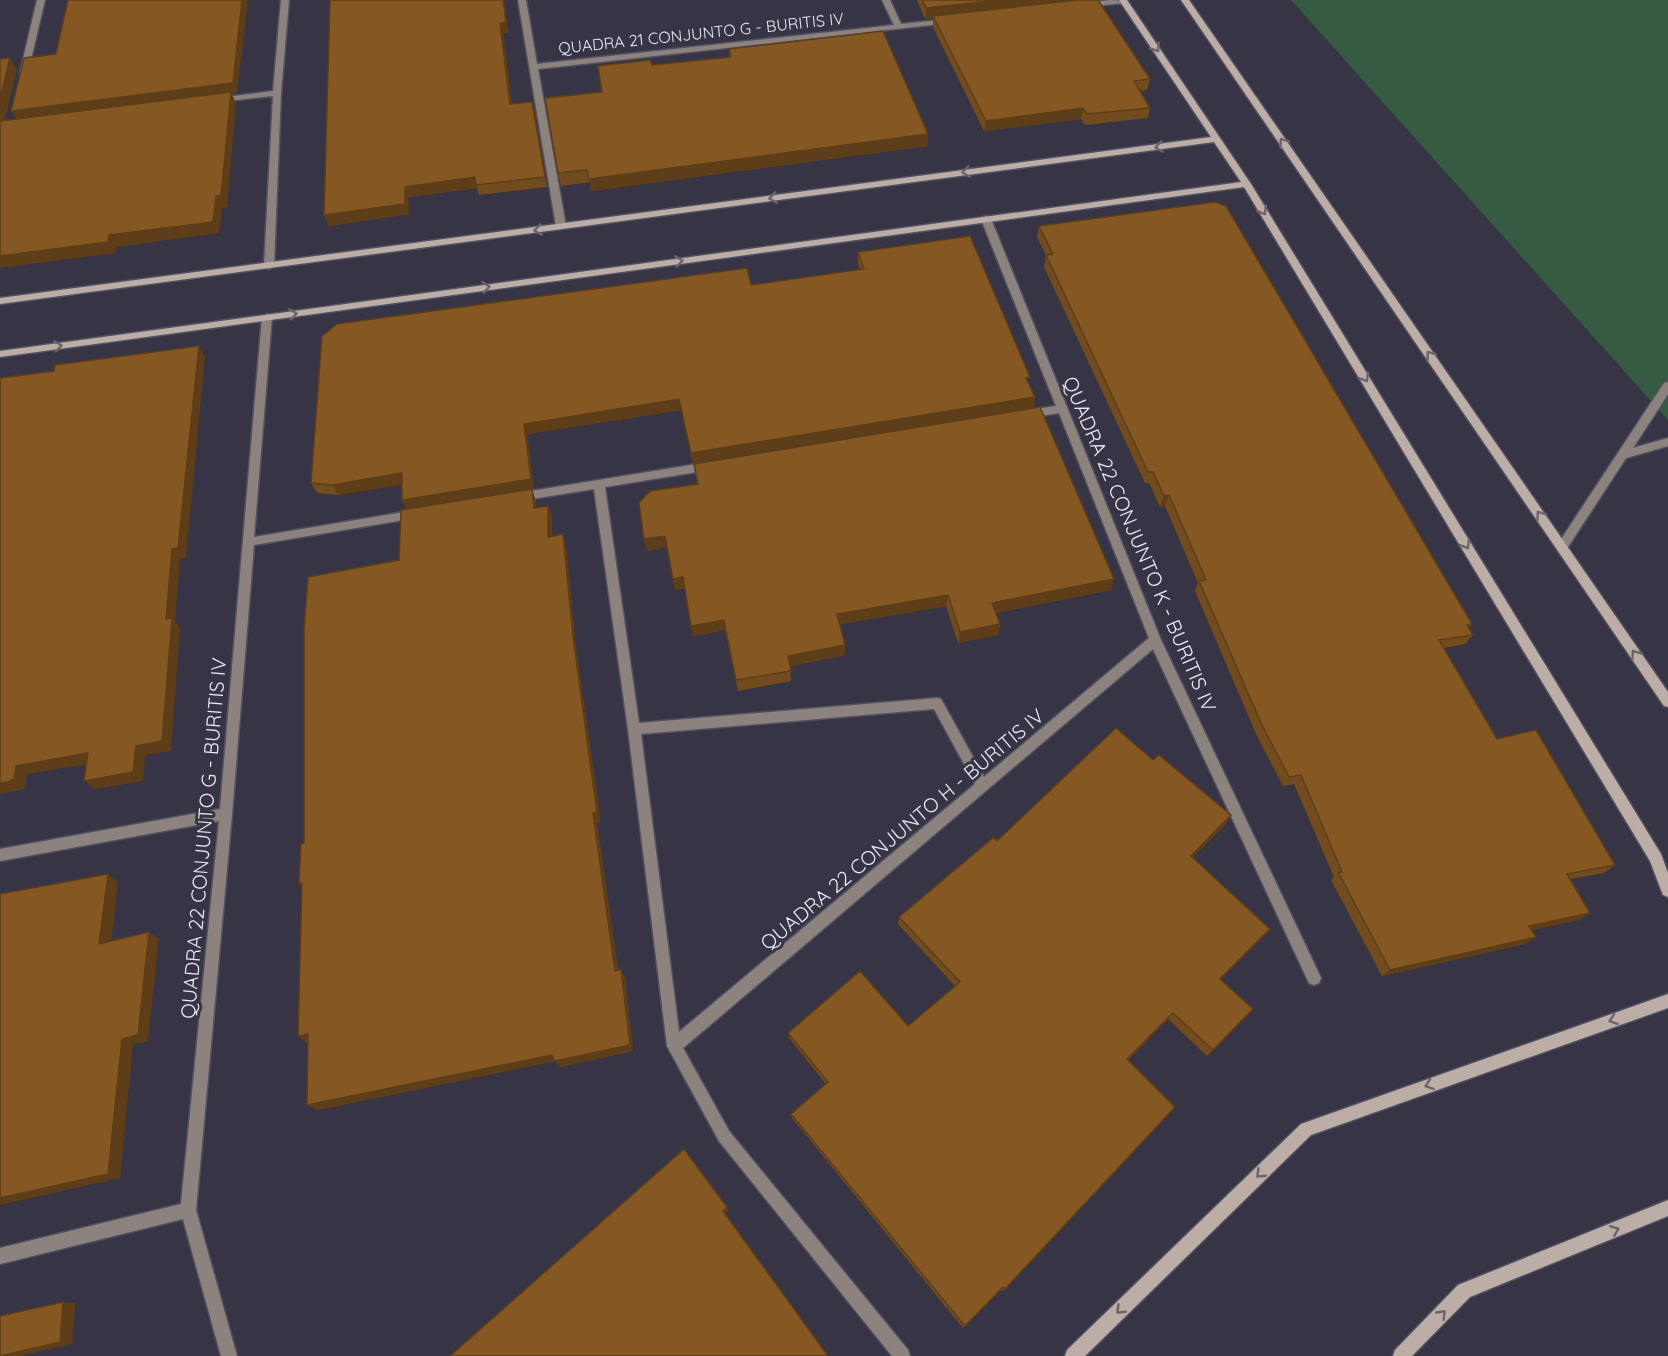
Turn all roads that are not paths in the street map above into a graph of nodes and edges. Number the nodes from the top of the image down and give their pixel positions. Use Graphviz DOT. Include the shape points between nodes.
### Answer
graph roads {
  1 [pos="41,0"];
  2 [pos="285,0"];
  3 [pos="522,0"];
  4 [pos="886,0"];
  5 [pos="1124,0"];
  6 [pos="1185,0"];
  7 [pos="1076,6"];
  8 [pos="957,20"];
  9 [pos="898,26"];
  10 [pos="533,67"];
  11 [pos="21,81"];
  12 [pos="277,93"];
  13 [pos="208,102"];
  14 [pos="1217,139"];
  15 [pos="1247,184"];
  16 [pos="986,219"];
  17 [pos="561,226"];
  18 [pos="269,266"];
  19 [pos="0,301"];
  20 [pos="267,317"];
  21 [pos="0,354"];
  22 [pos="1668,386"];
  23 [pos="1062,409"];
  24 [pos="1015,416"];
  25 [pos="1668,442"];
  26 [pos="1622,456"];
  27 [pos="726,464"];
  28 [pos="599,484"];
  29 [pos="505,500"];
  30 [pos="423,513"];
  31 [pos="248,542"];
  32 [pos="1562,547"];
  33 [pos="1155,640"];
  34 [pos="1668,702"];
  35 [pos="634,729"];
  36 [pos="983,787"];
  37 [pos="226,814"];
  38 [pos="0,855"];
  39 [pos="1668,891"];
  40 [pos="1314,978"];
  41 [pos="1668,1001"];
  42 [pos="674,1046"];
  43 [pos="1668,1208"];
  44 [pos="188,1210"];
  45 [pos="0,1256"];
  46 [pos="229,1356"];
  47 [pos="902,1356"];
  48 [pos="1073,1356"];
  49 [pos="1401,1356"];
  1 -- 11 [label="street"];
  2 -- 12 [label="street"];
  3 -- 10 [label="street"];
  4 -- 9 [label="street"];
  5 -- 7 [label="street"];
  5 -- 14 [label="street, one-way"];
  32 -- 6 [label="street, one-way"];
  8 -- 9 [label="street, QUADRA 21 CONJUNTO G - BURITIS IV"];
  9 -- 10 [label="street, QUADRA 21 CONJUNTO G - BURITIS IV"];
  10 -- 17 [label="street"];
  12 -- 13 [label="street"];
  12 -- 18 [label="street"];
  14 -- 15 [label="street"];
  14 -- 17 [label="street, one-way"];
  15 -- 16 [label="street"];
  15 -- 39 [label="street, one-way" via="1656,858"];
  20 -- 16 [label="street, one-way"];
  16 -- 23 [label="street, QUADRA 22 CONJUNTO K - BURITIS IV"];
  17 -- 18 [label="street, one-way"];
  18 -- 19 [label="street"];
  21 -- 20 [label="street, one-way"];
  20 -- 31 [label="street, QUADRA 22 CONJUNTO G - BURITIS IV"];
  22 -- 26 [label="street"];
  23 -- 24 [label="street"];
  23 -- 33 [label="street, QUADRA 22 CONJUNTO K - BURITIS IV"];
  25 -- 26 [label="street"];
  26 -- 32 [label="street"];
  27 -- 28 [label="street"];
  28 -- 29 [label="street"];
  28 -- 35 [label="street"];
  30 -- 31 [label="street"];
  31 -- 37 [label="street, QUADRA 22 CONJUNTO G - BURITIS IV"];
  34 -- 32 [label="street, one-way"];
  33 -- 36 [label="street, QUADRA 22 CONJUNTO H - BURITIS IV"];
  33 -- 40 [label="street, QUADRA 22 CONJUNTO K - BURITIS IV"];
  35 -- 36 [label="street" via="937,703"];
  35 -- 42 [label="street"];
  36 -- 42 [label="street, QUADRA 22 CONJUNTO H - BURITIS IV"];
  37 -- 38 [label="street"];
  37 -- 44 [label="street, QUADRA 22 CONJUNTO G - BURITIS IV"];
  41 -- 48 [label="street, one-way" via="1306,1129"];
  42 -- 47 [label="street" via="724,1136"];
  49 -- 43 [label="street, one-way" via="1464,1291"];
  44 -- 45 [label="street"];
  44 -- 46 [label="street, QUADRA 22 CONJUNTO G - BURITIS IV"];
}
